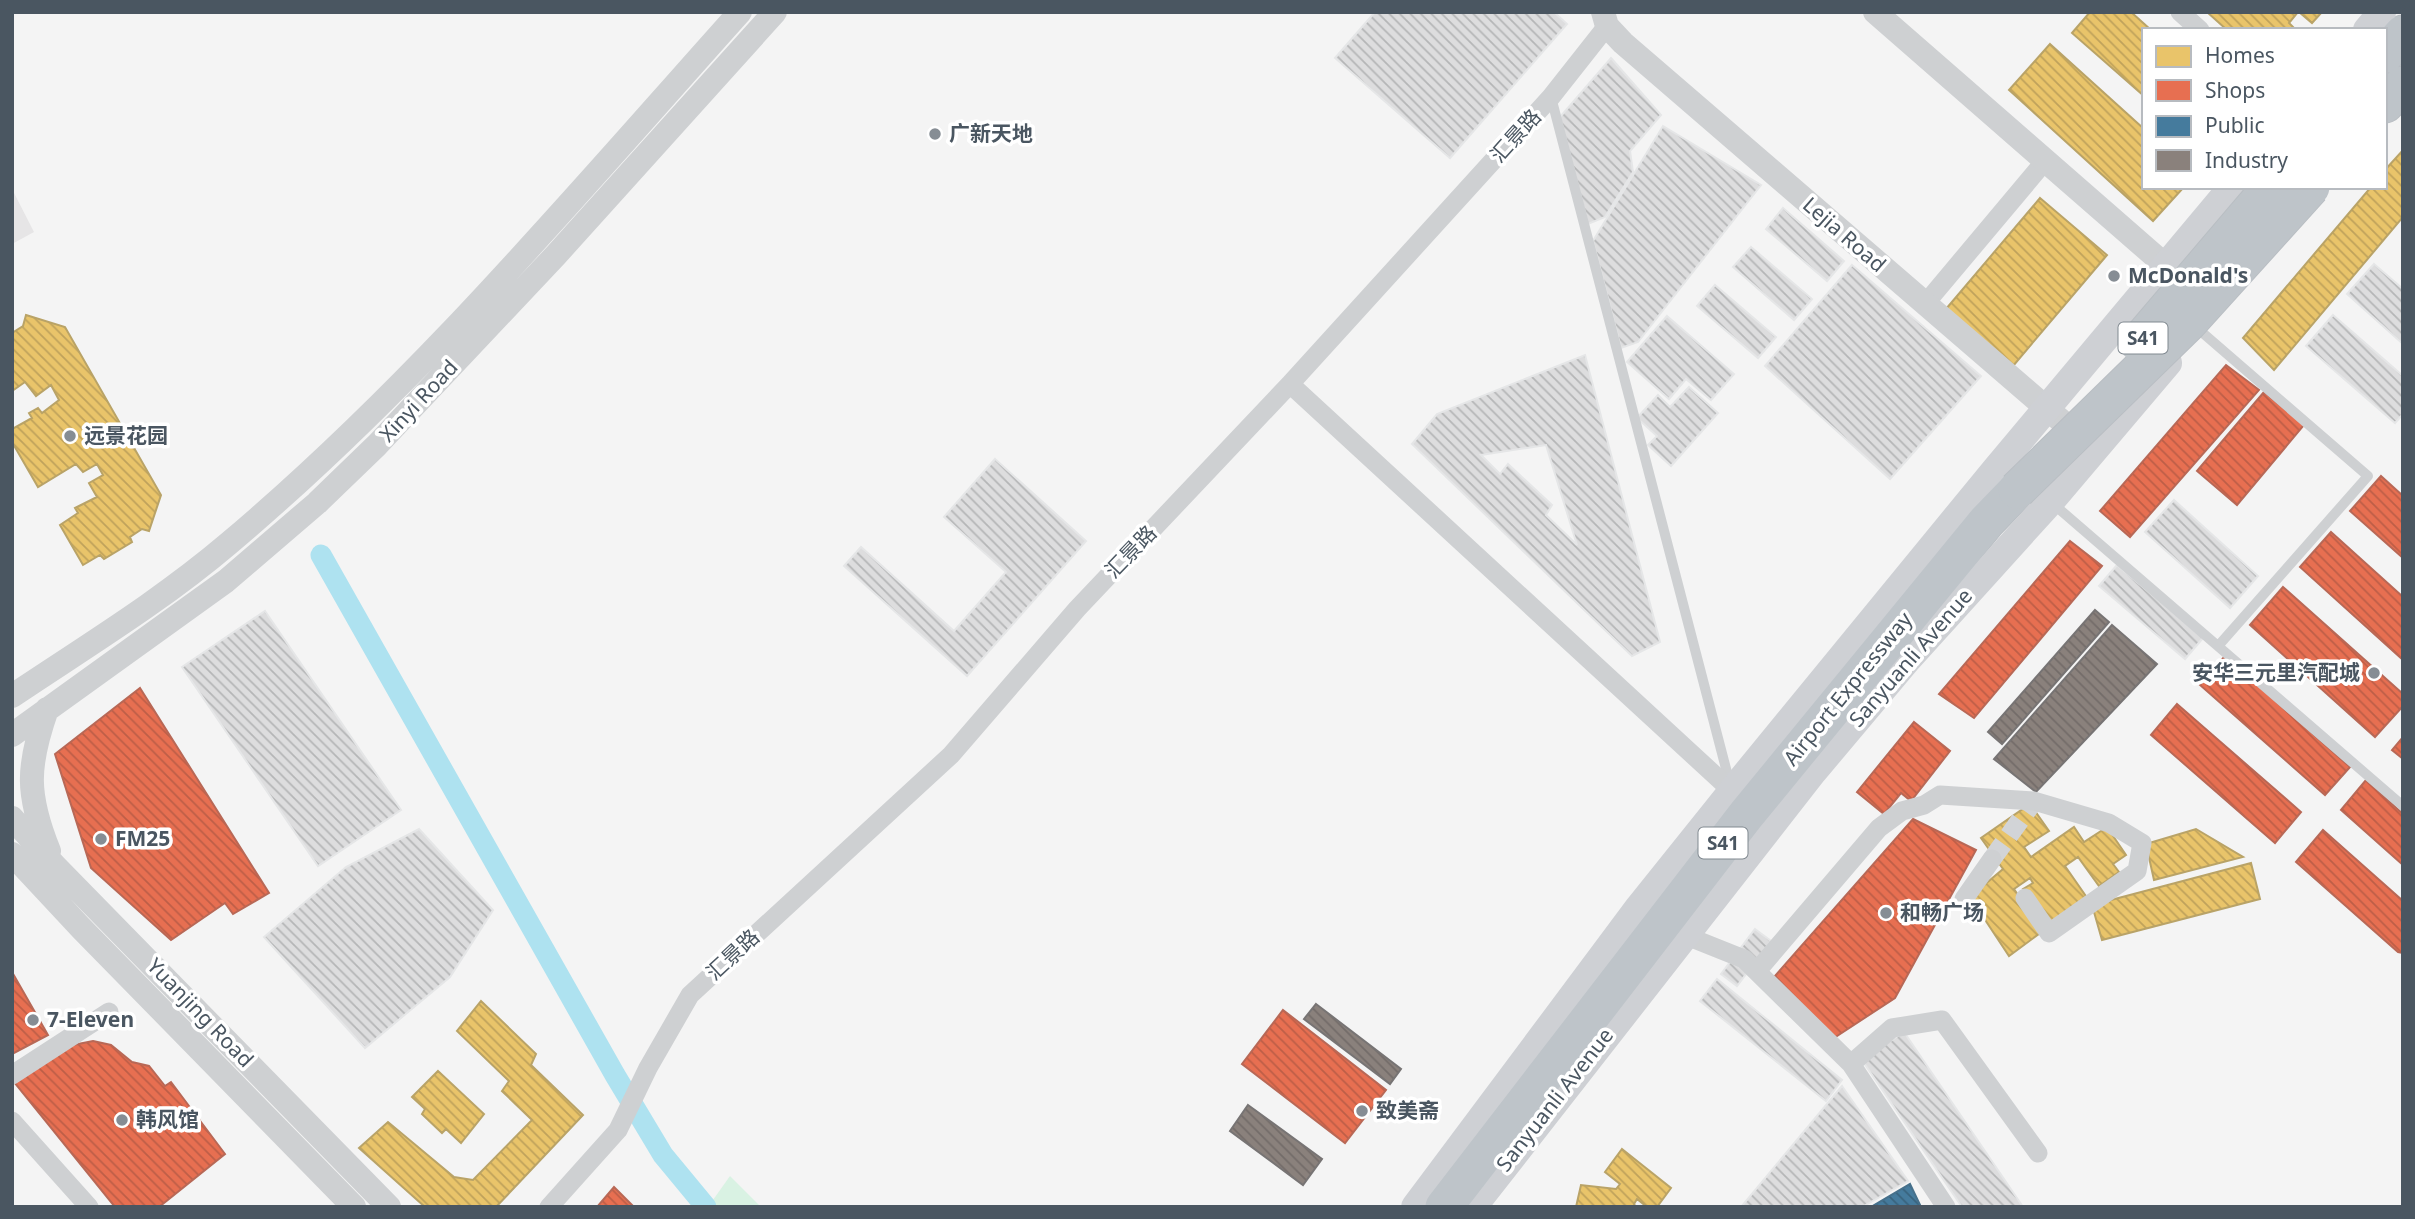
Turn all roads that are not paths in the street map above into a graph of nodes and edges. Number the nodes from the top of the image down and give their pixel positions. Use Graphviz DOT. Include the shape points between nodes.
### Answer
graph roads {
  1 [pos="740,12"];
  2 [pos="775,12"];
  3 [pos="1875,12"];
  4 [pos="2180,12"];
  5 [pos="2382,12"];
  6 [pos="1605,19"];
  7 [pos="2198,28"];
  8 [pos="2369,28"];
  9 [pos="2403,33"];
  10 [pos="2387,52"];
  11 [pos="2403,74"];
  12 [pos="2403,85"];
  13 [pos="2387,93"];
  14 [pos="1551,97"];
  15 [pos="2387,102"];
  16 [pos="2045,161"];
  17 [pos="2230,189"];
  18 [pos="2269,189"];
  19 [pos="2309,189"];
  20 [pos="2309,189"];
  21 [pos="2165,265"];
  22 [pos="1925,304"];
  23 [pos="2197,328"];
  24 [pos="1290,384"];
  25 [pos="2046,409"];
  26 [pos="2095,450"];
  27 [pos="2027,492"];
  28 [pos="2219,645"];
  29 [pos="12,696"];
  30 [pos="47,709"];
  31 [pos="12,735"];
  32 [pos="1732,791"];
  33 [pos="2403,806"];
  34 [pos="12,818"];
  35 [pos="12,854"];
  36 [pos="1992,859"];
  37 [pos="57,867"];
  38 [pos="2025,898"];
  39 [pos="1964,899"];
  40 [pos="1684,935"];
  41 [pos="1757,971"];
  42 [pos="109,1012"];
  43 [pos="1851,1064"];
  44 [pos="12,1074"];
  45 [pos="12,1121"];
  46 [pos="2038,1153"];
  47 [pos="350,1205"];
  48 [pos="89,1207"];
  49 [pos="389,1207"];
  50 [pos="549,1207"];
  51 [pos="1415,1207"];
  52 [pos="1444,1207"];
  53 [pos="1472,1207"];
  54 [pos="1946,1207"];
  1 -- 29 [label="street, Xinyi Road" via="489,291 320,463 186,578"];
  2 -- 30 [label="street, Xinyi Road" via="556,255 325,496 226,581"];
  3 -- 16 [label="street"];
  4 -- 7 [label="street"];
  5 -- 8 [label="main road"];
  6 -- 14 [label="street, 汇景路"];
  6 -- 22 [label="street, Lejia Road" via="1623,43"];
  9 -- 10 [label="highway"];
  11 -- 13 [label="main road"];
  12 -- 15 [label="highway"];
  14 -- 24 [label="street, 汇景路"];
  14 -- 32 [label="lane"];
  16 -- 21 [label="street"];
  16 -- 22 [label="street"];
  17 -- 21 [label="main road, Sanyuanli Avenue"];
  18 -- 27 [label="highway, Airport Expressway / S41, bridge" via="2171,303"];
  19 -- 27 [label="highway, bridge"];
  20 -- 23 [label="main road, Sanyuanli Avenue"];
  21 -- 25 [label="main road, Sanyuanli Avenue"];
  22 -- 25 [label="street, Lejia Road"];
  23 -- 26 [label="main road, Sanyuanli Avenue"];
  23 -- 28 [label="lane" via="2368,476"];
  24 -- 32 [label="street"];
  24 -- 50 [label="street, 汇景路" via="1077,609 951,755 690,995 618,1130"];
  25 -- 26 [label="street, Lejia Road"];
  25 -- 27 [label="main road, Sanyuanli Avenue"];
  26 -- 27 [label="main road, Sanyuanli Avenue"];
  27 -- 28 [label="lane"];
  27 -- 32 [label="main road, Sanyuanli Avenue"];
  27 -- 40 [label="main road, Sanyuanli Avenue" via="1852,726"];
  27 -- 52 [label="highway, Airport Expressway / S41" via="1987,521 1746,814"];
  28 -- 33 [label="lane"];
  30 -- 31 [label="street, Xinyi Road"];
  30 -- 37 [label="street" via="30,781 40,830"];
  32 -- 51 [label="main road, Sanyuanli Avenue" via="1639,907"];
  34 -- 37 [label="street, Yuanjing Road"];
  35 -- 47 [label="street, Yuanjing Road"];
  36 -- 39 [label="street"];
  37 -- 49 [label="street, Yuanjing Road"];
  38 -- 41 [label="street" via="2049,933 2137,871 2142,842 2109,823 2035,801 1940,795 1924,806 1902,811 1879,828"];
  40 -- 41 [label="street" via="1744,959"];
  40 -- 53 [label="main road, Sanyuanli Avenue"];
  41 -- 43 [label="street"];
  42 -- 44 [label="street"];
  43 -- 46 [label="street" via="1892,1028 1942,1020"];
  43 -- 54 [label="street"];
  45 -- 48 [label="street"];
}
